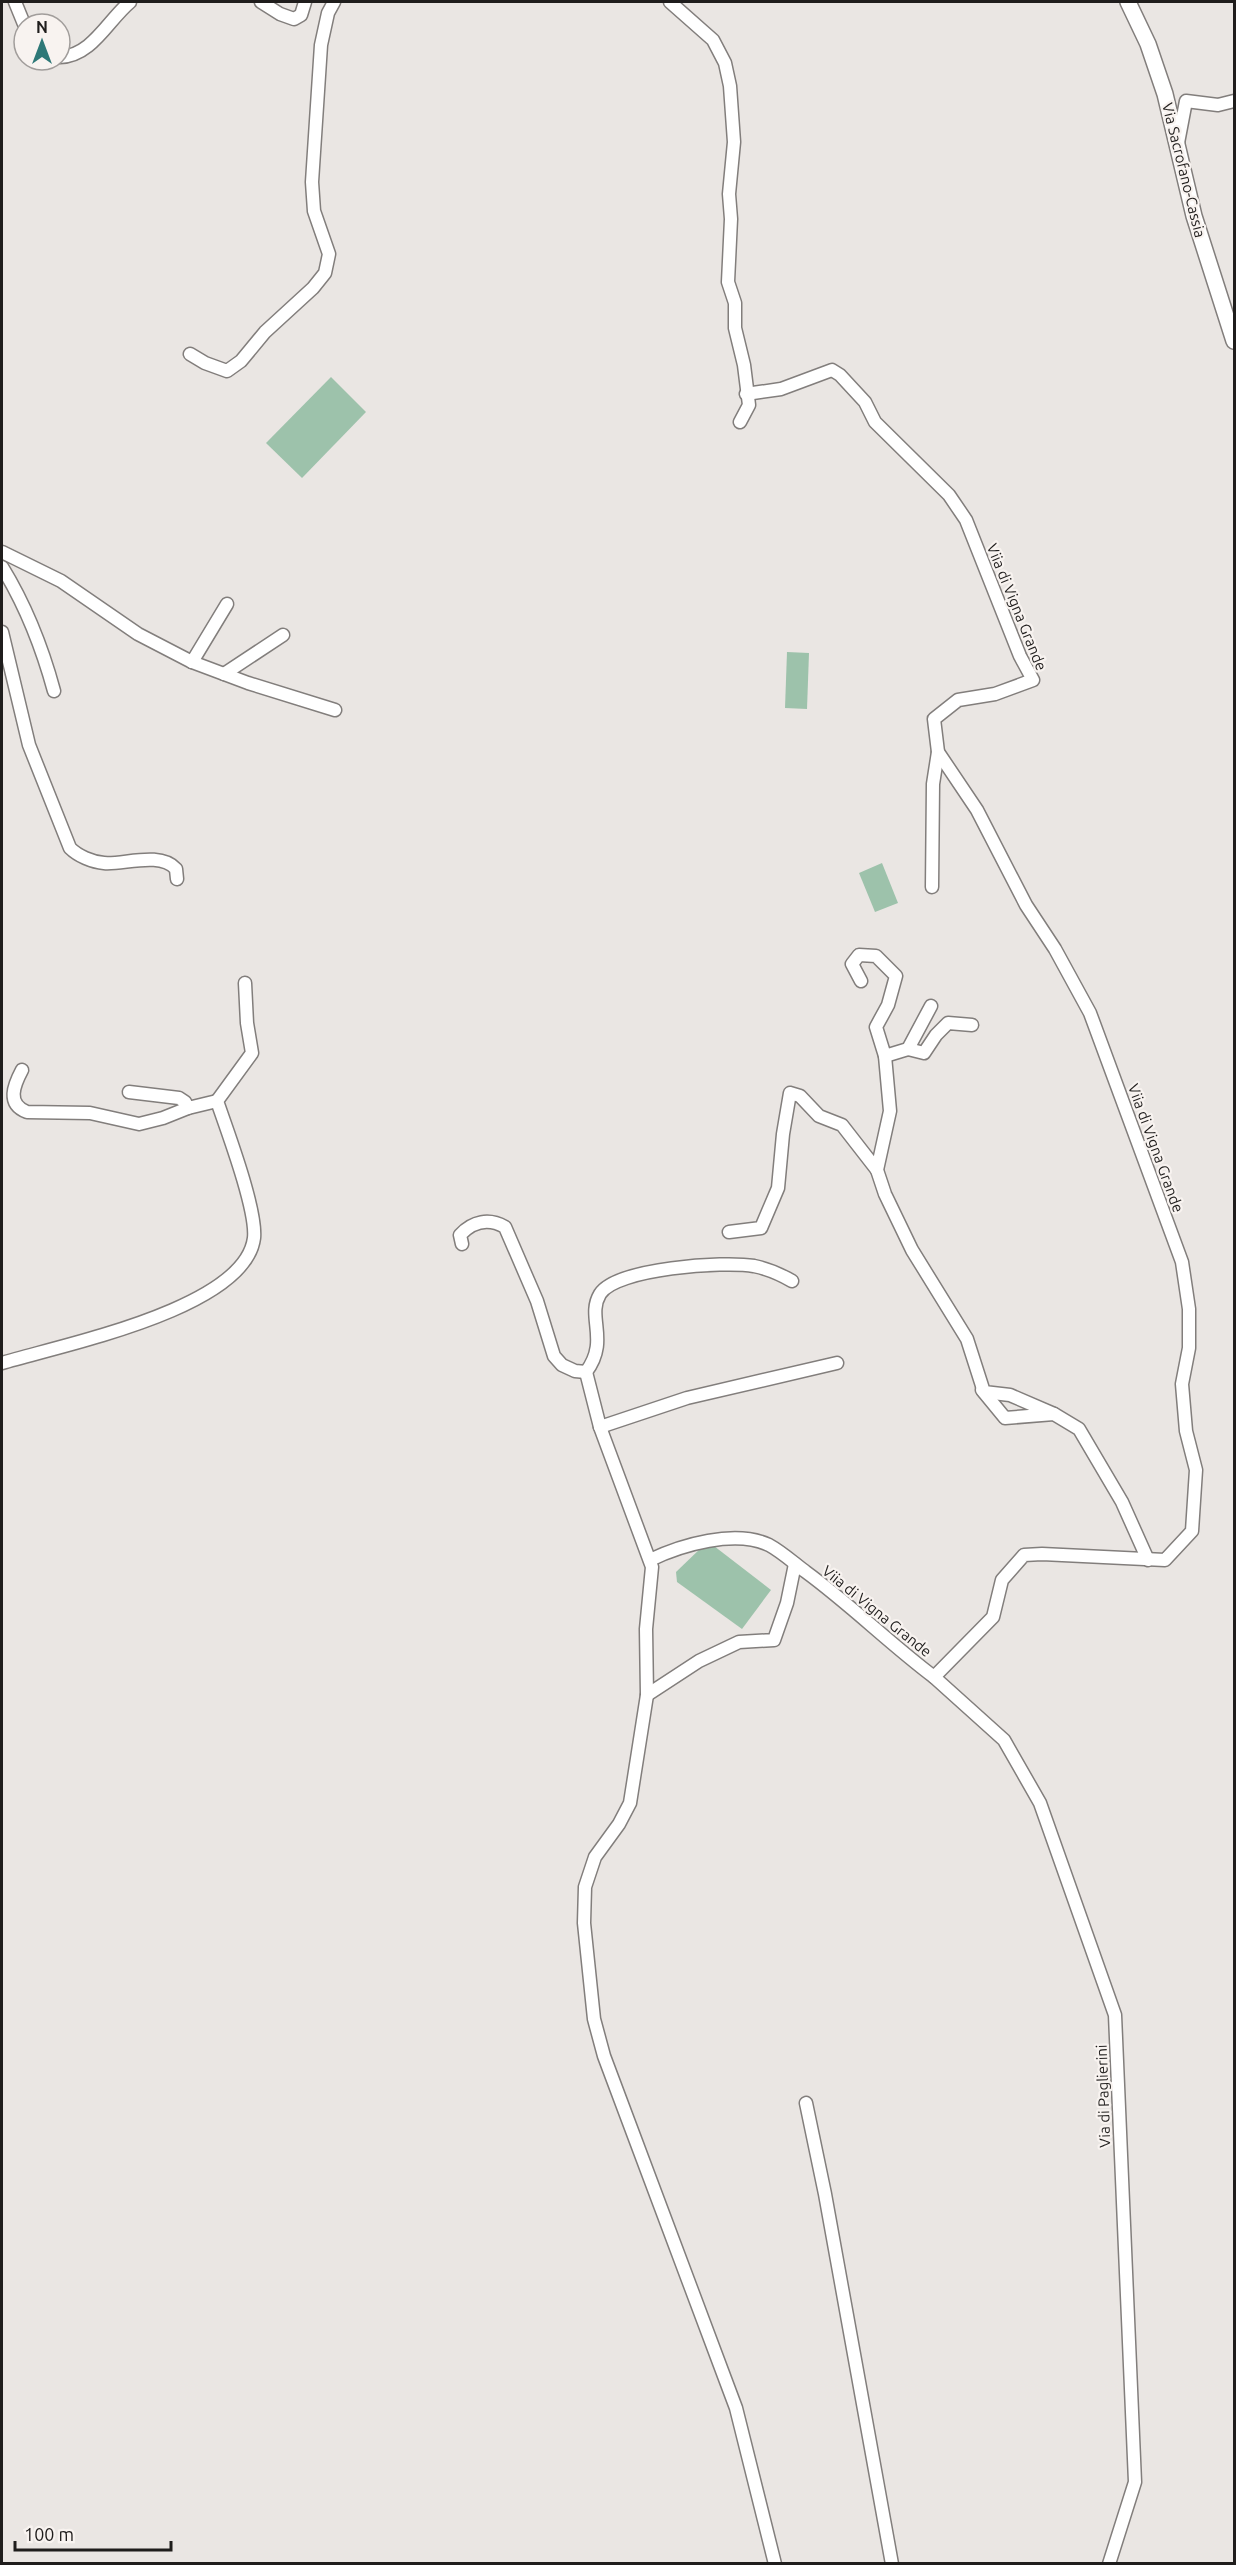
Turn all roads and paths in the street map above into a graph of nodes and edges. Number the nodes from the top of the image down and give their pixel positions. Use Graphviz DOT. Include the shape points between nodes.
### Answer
graph roads {
  1 [pos="130,2"];
  2 [pos="261,2"];
  3 [pos="305,2"];
  4 [pos="334,2"];
  5 [pos="670,2"];
  6 [pos="1128,2"];
  7 [pos="72,54"];
  8 [pos="1234,101"];
  9 [pos="1178,146"];
  10 [pos="1234,341"];
  11 [pos="190,354"];
  12 [pos="746,394"];
  13 [pos="741,422"];
  14 [pos="2,552"];
  15 [pos="2,567"];
  16 [pos="227,604"];
  17 [pos="2,632"];
  18 [pos="282,634"];
  19 [pos="192,662"];
  20 [pos="224,674"];
  21 [pos="54,691"];
  22 [pos="335,710"];
  23 [pos="938,753"];
  24 [pos="177,879"];
  25 [pos="932,887"];
  26 [pos="861,981"];
  27 [pos="245,983"];
  28 [pos="931,1006"];
  29 [pos="972,1025"];
  30 [pos="908,1049"];
  31 [pos="885,1056"];
  32 [pos="22,1070"];
  33 [pos="129,1092"];
  34 [pos="217,1101"];
  35 [pos="188,1107"];
  36 [pos="877,1170"];
  37 [pos="729,1232"];
  38 [pos="462,1244"];
  39 [pos="792,1281"];
  40 [pos="2,1363"];
  41 [pos="837,1363"];
  42 [pos="586,1372"];
  43 [pos="972,1378"];
  44 [pos="984,1392"];
  45 [pos="1054,1414"];
  46 [pos="600,1427"];
  47 [pos="650,1560"];
  48 [pos="1148,1560"];
  49 [pos="795,1564"];
  50 [pos="934,1677"];
  51 [pos="646,1695"];
  52 [pos="806,2103"];
  53 [pos="776,2564"];
  54 [pos="891,2564"];
  55 [pos="1109,2564"];
  1 -- 7 [label="street" via="89,45"];
  2 -- 3 [label="street" via="294,19 301,15"];
  4 -- 11 [label="street" via="321,45 312,182 314,211 329,254 326,273 265,332 242,361 226,371"];
  5 -- 12 [label="street" via="713,40 725,63 730,86 734,142 728,282 735,303 735,328"];
  6 -- 9 [label="street, Via Sacrofano-Cassia" via="1162,84"];
  8 -- 9 [label="street" via="1218,105 1186,101"];
  9 -- 10 [label="street, Via Sacrofano-Cassia" via="1194,216"];
  12 -- 13 [label="street" via="749,405"];
  12 -- 23 [label="street, Viia di Vigna Grande" via="781,389 832,370 865,402 875,422 949,495 966,520 1033,680 995,694 958,700 934,719"];
  14 -- 19 [label="street" via="61,581 138,634"];
  15 -- 21 [label="street" via="36,634"];
  16 -- 19 [label="street"];
  17 -- 24 [label="street" via="29,745 70,848 101,863 166,862 176,869"];
  18 -- 20 [label="street"];
  19 -- 20 [label="street"];
  20 -- 22 [label="street"];
  23 -- 25 [label="street" via="933,784"];
  23 -- 48 [label="street, Viia di Vigna Grande" via="977,810 1090,1013 1182,1262 1189,1309 1189,1348 1182,1384 1186,1431 1196,1470 1192,1531 1165,1560"];
  26 -- 31 [label="street" via="852,964 859,955 876,956 896,975 888,1005 876,1027"];
  27 -- 34 [label="street" via="252,1053"];
  28 -- 30 [label="street"];
  29 -- 30 [label="street" via="948,1023 924,1053"];
  30 -- 31 [label="street"];
  31 -- 36 [label="street" via="890,1112"];
  32 -- 35 [label="street" via="13,1099 18,1108 27,1112 90,1113 139,1124"];
  33 -- 35 [label="street" via="179,1098"];
  34 -- 35 [label="street"];
  34 -- 40 [label="street" via="254,1226 252,1247 240,1268 210,1292 176,1308 108,1333"];
  36 -- 37 [label="street" via="842,1125 819,1116 800,1096 790,1093 778,1188 760,1228"];
  36 -- 44 [label="street" via="912,1250 967,1339"];
  38 -- 42 [label="street" via="460,1235 474,1224 487,1220 505,1227 534,1292 554,1356 562,1365"];
  39 -- 42 [label="street" via="775,1271 752,1266 705,1264 612,1282 595,1306 597,1350"];
  41 -- 46 [label="street" via="687,1398"];
  42 -- 46 [label="street"];
  43 -- 44 [label="street"];
  44 -- 45 [label="street" via="1010,1395"];
  44 -- 45 [label="street" via="1005,1418"];
  45 -- 48 [label="street" via="1079,1429 1122,1502"];
  46 -- 47 [label="street"];
  47 -- 49 [label="street, Viia di Vigna Grande" via="699,1541 744,1539 769,1545"];
  47 -- 51 [label="street"];
  48 -- 50 [label="street, Viia di Vigna Grande" via="1024,1555 1002,1580 993,1617"];
  49 -- 50 [label="street, Viia di Vigna Grande"];
  49 -- 51 [label="street" via="788,1603 774,1640 739,1642 699,1661"];
  50 -- 55 [label="street, Via di Paglierini" via="1004,1740 1040,1803 1115,2015 1135,2482"];
  51 -- 53 [label="street" via="630,1803 595,1857 585,1887 584,1923 594,2019 604,2056 736,2408"];
  52 -- 54 [label="street"];
}
